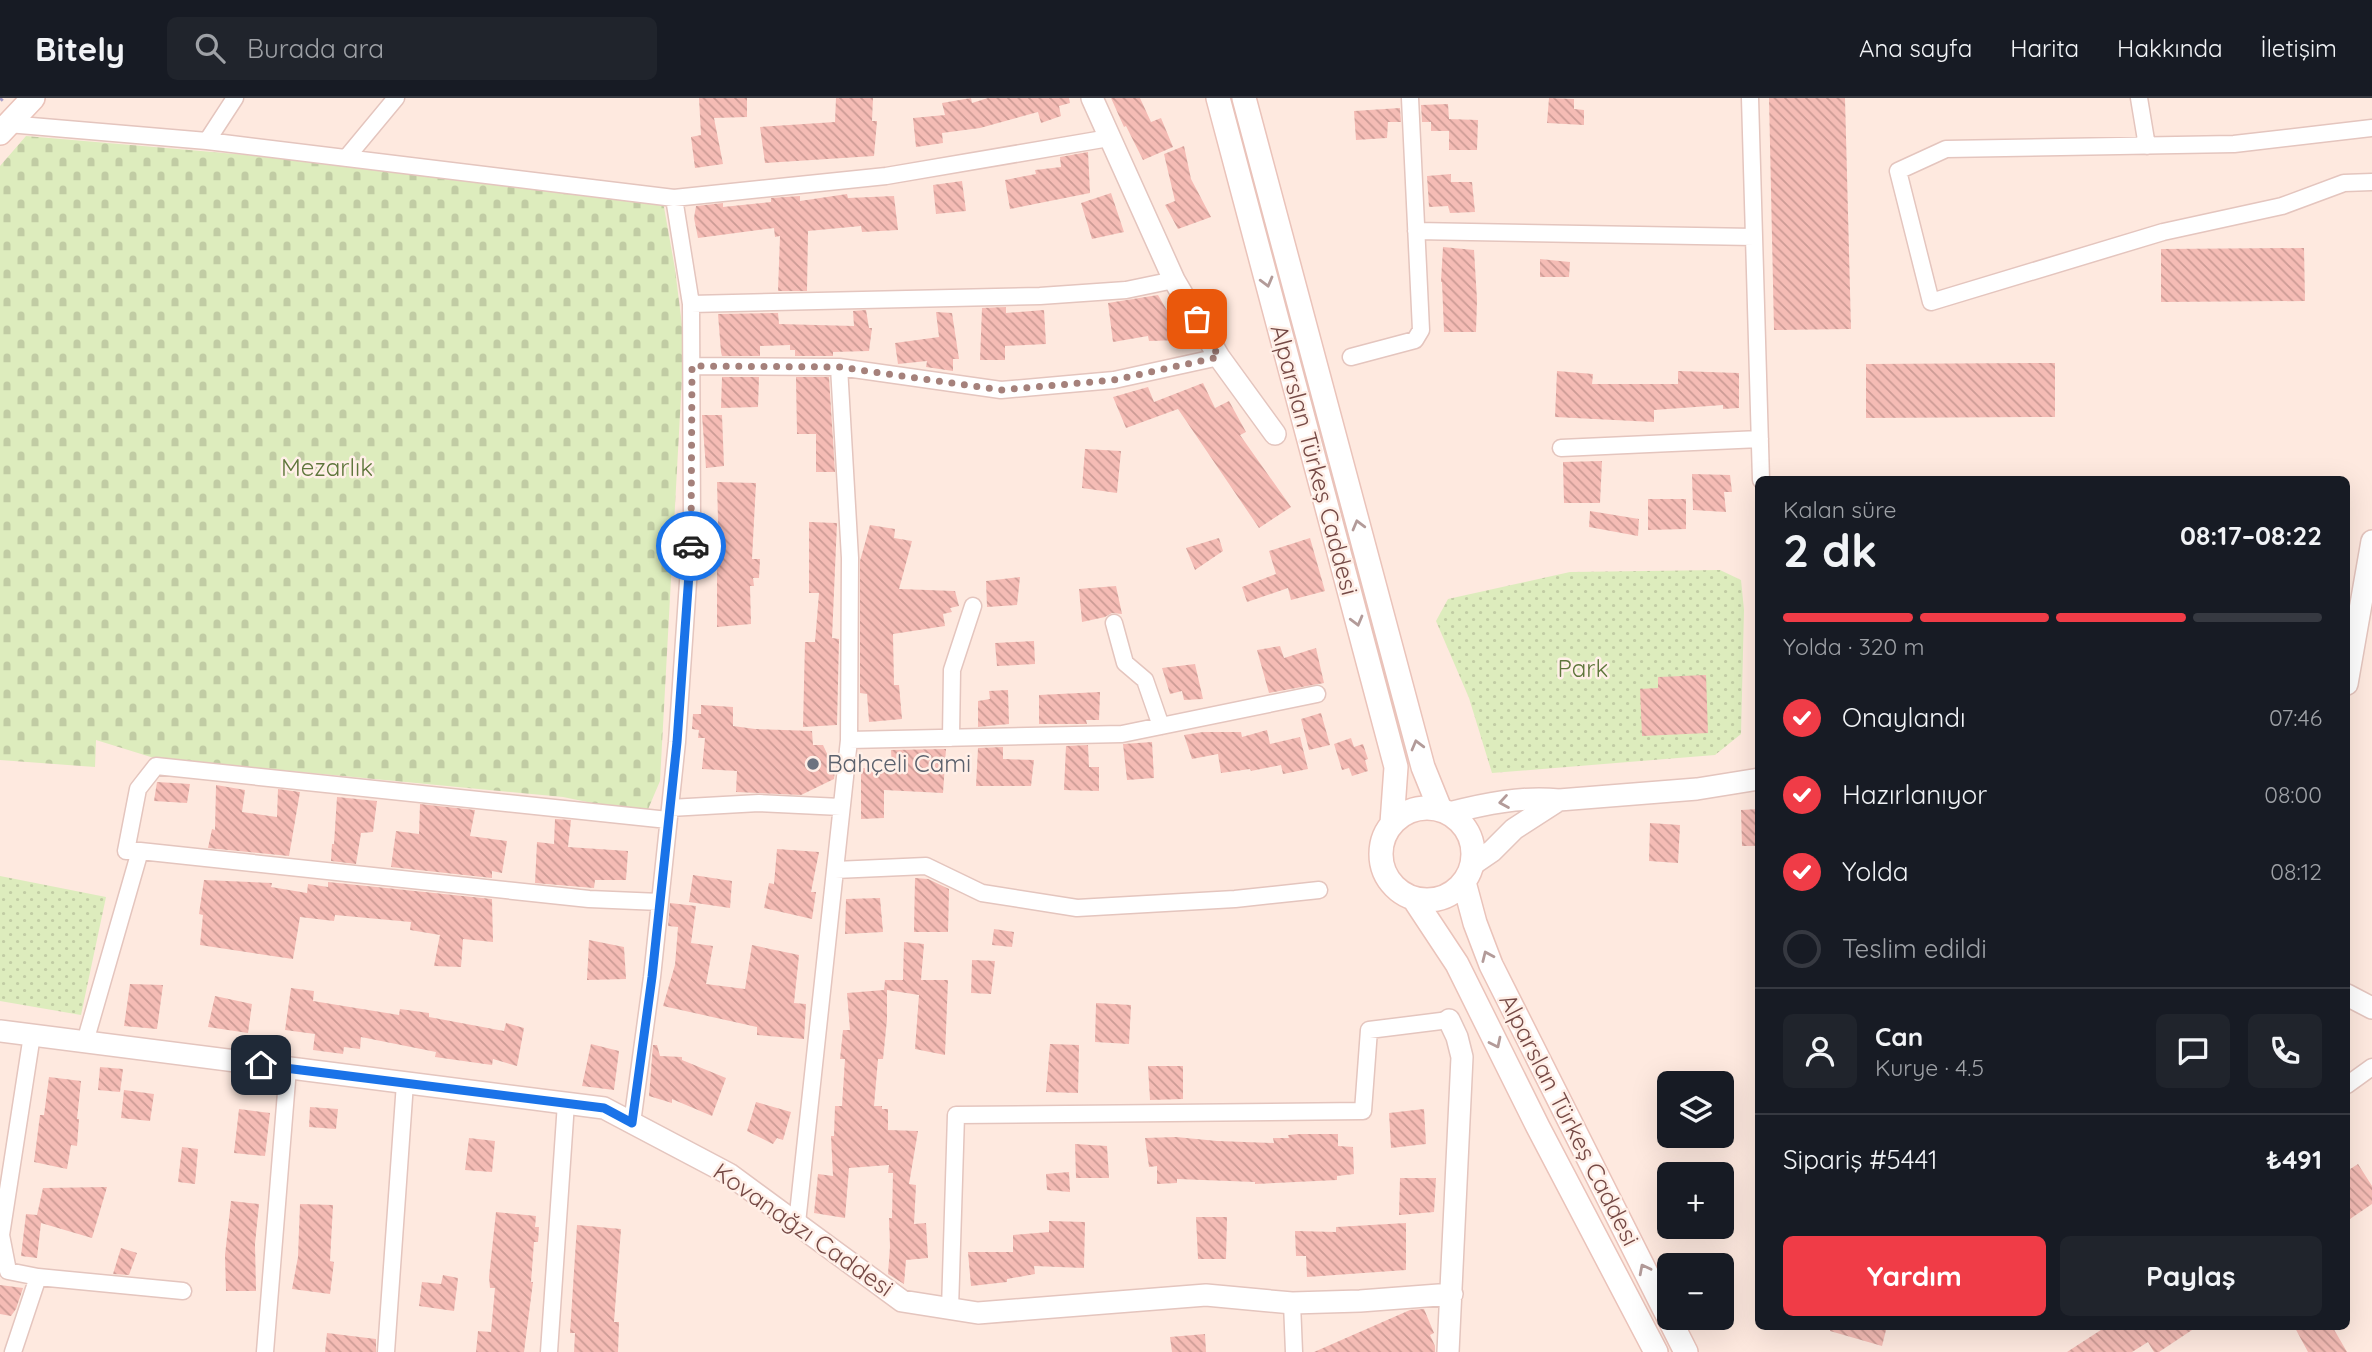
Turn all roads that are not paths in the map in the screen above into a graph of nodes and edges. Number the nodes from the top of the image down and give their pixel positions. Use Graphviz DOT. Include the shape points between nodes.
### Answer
graph roads {
  1 [pos="33,98"];
  2 [pos="235,98"];
  3 [pos="396,98"];
  4 [pos="1092,98"];
  5 [pos="1204,98"];
  6 [pos="1218,98"];
  7 [pos="1244,98"];
  8 [pos="1259,98"];
  9 [pos="1410,98"];
  10 [pos="1750,98"];
  11 [pos="2139,98"];
  12 [pos="2372,128"];
  13 [pos="4,129"];
  14 [pos="1109,138"];
  15 [pos="207,141"];
  16 [pos="2147,146"];
  17 [pos="347,157"];
  18 [pos="2372,183"];
  19 [pos="674,198"];
  20 [pos="1416,231"];
  21 [pos="1754,237"];
  22 [pos="1256,242"];
  23 [pos="1283,244"];
  24 [pos="1174,280"];
  25 [pos="691,304"];
  26 [pos="1219,357"];
  27 [pos="1351,357"];
  28 [pos="692,366"];
  29 [pos="839,367"];
  30 [pos="1275,434"];
  31 [pos="1760,439"];
  32 [pos="1561,448"];
  33 [pos="1761,476"];
  34 [pos="2372,541"];
  35 [pos="973,606"];
  36 [pos="1114,623"];
  37 [pos="2350,667"];
  38 [pos="1317,694"];
  39 [pos="1161,726"];
  40 [pos="951,738"];
  41 [pos="849,740"];
  42 [pos="1755,780"];
  43 [pos="1559,800"];
  44 [pos="841,807"];
  45 [pos="1444,811"];
  46 [pos="669,814"];
  47 [pos="1392,823"];
  48 [pos="140,851"];
  49 [pos="835,870"];
  50 [pos="1468,873"];
  51 [pos="1319,890"];
  52 [pos="1414,899"];
  53 [pos="660,902"];
  54 [pos="2350,997"];
  55 [pos="2372,1008"];
  56 [pos="1448,1020"];
  57 [pos="0,1031"];
  58 [pos="32,1035"];
  59 [pos="85,1042"];
  60 [pos="2372,1067"];
  61 [pos="288,1068"];
  62 [pos="405,1083"];
  63 [pos="2350,1083"];
  64 [pos="566,1104"];
  65 [pos="632,1123"];
  66 [pos="797,1223"];
  67 [pos="4,1270"];
  68 [pos="38,1277"];
  69 [pos="183,1291"];
  70 [pos="1452,1294"];
  71 [pos="1292,1303"];
  72 [pos="950,1309"];
  73 [pos="13,1352"];
  74 [pos="265,1352"];
  75 [pos="386,1352"];
  76 [pos="549,1352"];
  77 [pos="1294,1352"];
  78 [pos="1448,1352"];
  79 [pos="1656,1352"];
  80 [pos="1686,1352"];
  1 -- 13 [label="main road"];
  2 -- 15 [label="street"];
  3 -- 17 [label="street"];
  4 -- 14 [label="street"];
  5 -- 22 [label="main road" via="1231,195"];
  6 -- 22 [label="main road, Alparslan Türkeş Caddesi"];
  7 -- 23 [label="main road, Alparslan Türkeş Caddesi"];
  8 -- 23 [label="main road" via="1281,188"];
  9 -- 20 [label="street"];
  10 -- 21 [label="street"];
  11 -- 16 [label="street"];
  12 -- 16 [label="street" via="2235,144"];
  13 -- 15 [label="street"];
  14 -- 19 [label="street" via="886,176"];
  14 -- 24 [label="street"];
  15 -- 17 [label="street"];
  16 -- 18 [label="street" via="1946,149 1898,171 1931,302 2163,232 2282,206 2344,183"];
  17 -- 19 [label="street"];
  19 -- 25 [label="street"];
  20 -- 21 [label="street"];
  20 -- 27 [label="street" via="1421,330 1415,340"];
  21 -- 31 [label="street"];
  22 -- 47 [label="main road, Alparslan Türkeş Caddesi, one-way" via="1396,767"];
  45 -- 23 [label="main road, Alparslan Türkeş Caddesi, one-way" via="1423,767"];
  24 -- 25 [label="street" via="1126,290 1040,296"];
  24 -- 26 [label="street"];
  25 -- 28 [label="street"];
  26 -- 29 [label="street" via="1114,380 1001,390"];
  26 -- 30 [label="street"];
  28 -- 29 [label="street"];
  28 -- 46 [label="street" via="692,524"];
  29 -- 41 [label="street" via="850,558"];
  31 -- 32 [label="street"];
  31 -- 33 [label="street"];
  34 -- 37 [label="street"];
  35 -- 40 [label="street" via="952,670"];
  36 -- 39 [label="street" via="1125,663 1145,680"];
  38 -- 39 [label="street"];
  39 -- 40 [label="street" via="1122,734"];
  40 -- 41 [label="street"];
  41 -- 44 [label="street"];
  42 -- 43 [label="street"];
  43 -- 45 [label="street, one-way" via="1524,799"];
  43 -- 50 [label="street" via="1514,829"];
  44 -- 46 [label="street" via="759,803"];
  44 -- 49 [label="street"];
  45 -- 47 [label="main road" via="1419,808"];
  45 -- 50 [label="main road" via="1469,834 1474,849"];
  46 -- 48 [label="street" via="156,766 138,789 126,850"];
  46 -- 53 [label="street"];
  47 -- 52 [label="main road" via="1382,844 1382,867 1389,881"];
  48 -- 53 [label="street" via="589,899"];
  48 -- 59 [label="street"];
  49 -- 51 [label="street" via="926,866 982,893 1077,908"];
  49 -- 66 [label="street"];
  50 -- 52 [label="main road" via="1458,890 1445,898"];
  80 -- 50 [label="main road, Alparslan Türkeş Caddesi, one-way" via="1491,965 1475,923"];
  52 -- 79 [label="main road, Alparslan Türkeş Caddesi, one-way" via="1457,964"];
  53 -- 65 [label="street"];
  54 -- 55 [label="street"];
  56 -- 70 [label="street" via="1462,1057"];
  56 -- 72 [label="street" via="1369,1030 1363,1111 956,1115"];
  57 -- 58 [label="street, Kovanağzı Caddesi"];
  58 -- 59 [label="street, Kovanağzı Caddesi"];
  58 -- 67 [label="street" via="1,1236"];
  59 -- 61 [label="street, Kovanağzı Caddesi"];
  60 -- 63 [label="street"];
  61 -- 62 [label="street, Kovanağzı Caddesi"];
  61 -- 74 [label="street"];
  62 -- 64 [label="street, Kovanağzı Caddesi"];
  62 -- 75 [label="street"];
  64 -- 65 [label="street, Kovanağzı Caddesi" via="604,1108"];
  64 -- 76 [label="street"];
  65 -- 66 [label="street, Kovanağzı Caddesi" via="729,1174"];
  66 -- 72 [label="street, Kovanağzı Caddesi" via="902,1301"];
  67 -- 68 [label="street"];
  68 -- 69 [label="street"];
  68 -- 73 [label="street"];
  70 -- 71 [label="street, Kovanağzı Caddesi"];
  70 -- 78 [label="street"];
  71 -- 72 [label="street, Kovanağzı Caddesi" via="1206,1295 978,1313"];
  71 -- 77 [label="street"];
}
